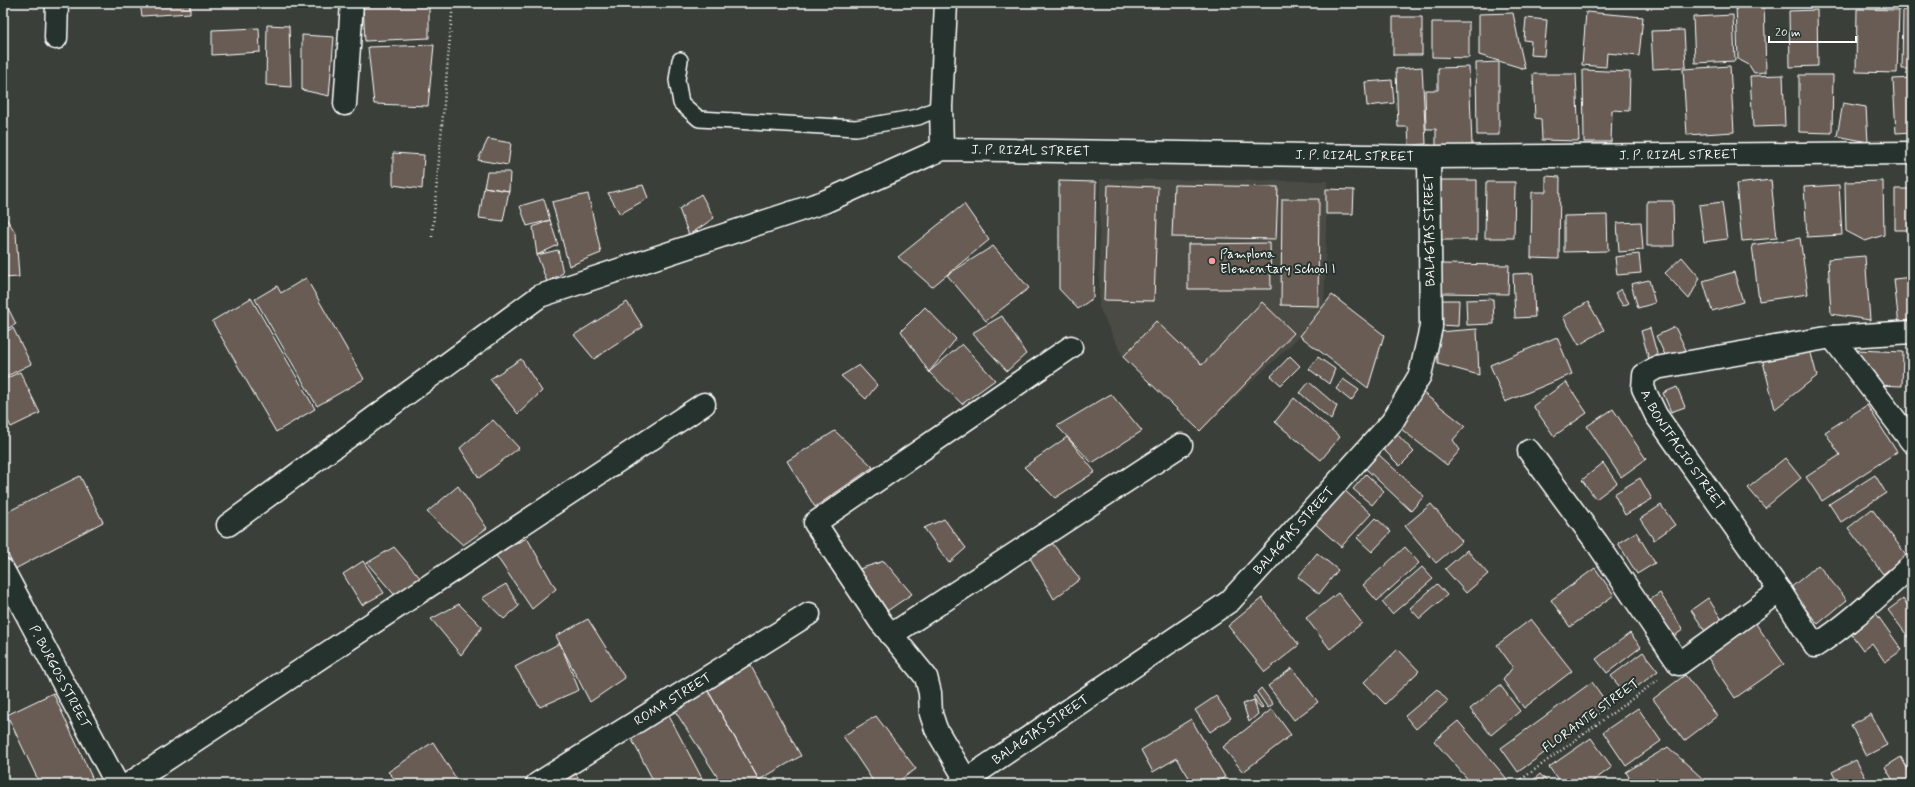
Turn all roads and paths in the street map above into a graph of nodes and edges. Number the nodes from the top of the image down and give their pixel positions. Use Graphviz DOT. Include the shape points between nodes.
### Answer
graph roads {
  1 [pos="57,3"];
  2 [pos="352,3"];
  3 [pos="453,3"];
  4 [pos="946,3"];
  5 [pos="56,38"];
  6 [pos="680,60"];
  7 [pos="345,104"];
  8 [pos="941,107"];
  9 [pos="942,149"];
  10 [pos="1912,153"];
  11 [pos="1429,157"];
  12 [pos="432,237"];
  13 [pos="1912,332"];
  14 [pos="1832,337"];
  15 [pos="1071,347"];
  16 [pos="704,404"];
  17 [pos="1912,442"];
  18 [pos="1181,446"];
  19 [pos="1529,451"];
  20 [pos="228,526"];
  21 [pos="1912,565"];
  22 [pos="3,570"];
  23 [pos="1780,591"];
  24 [pos="809,614"];
  25 [pos="891,635"];
  26 [pos="1679,664"];
  27 [pos="963,782"];
  28 [pos="117,784"];
  29 [pos="129,784"];
  30 [pos="537,784"];
  31 [pos="1515,784"];
  1 -- 5 [label="street"];
  2 -- 7 [label="street"];
  3 -- 12 [label="path"];
  4 -- 8 [label="street"];
  6 -- 8 [label="lane" via="677,80 681,103 699,119 856,128 918,117"];
  8 -- 9 [label="street"];
  9 -- 11 [label="street, J. P. RIZAL STREET"];
  9 -- 20 [label="street" via="824,202 540,296"];
  10 -- 11 [label="street, J. P. RIZAL STREET"];
  11 -- 27 [label="street, BALAGTAS STREET" via="1431,327 1420,375 1392,422 1230,601"];
  13 -- 14 [label="street, A. BONIFACIO STREET"];
  14 -- 17 [label="street"];
  14 -- 23 [label="street, A. BONIFACIO STREET" via="1656,368 1644,375 1643,388 1656,415"];
  15 -- 25 [label="street" via="815,523"];
  16 -- 29 [label="street"];
  18 -- 25 [label="street"];
  19 -- 26 [label="street" via="1601,549"];
  21 -- 23 [label="street, A. BONIFACIO STREET" via="1832,636 1815,646"];
  22 -- 28 [label="street, P. BURGOS STREET"];
  23 -- 26 [label="street"];
  24 -- 30 [label="street, ROMA STREET"];
  25 -- 27 [label="street" via="926,678 931,714 936,729"];
  26 -- 31 [label="path, FLORANTE STREET"];
}
